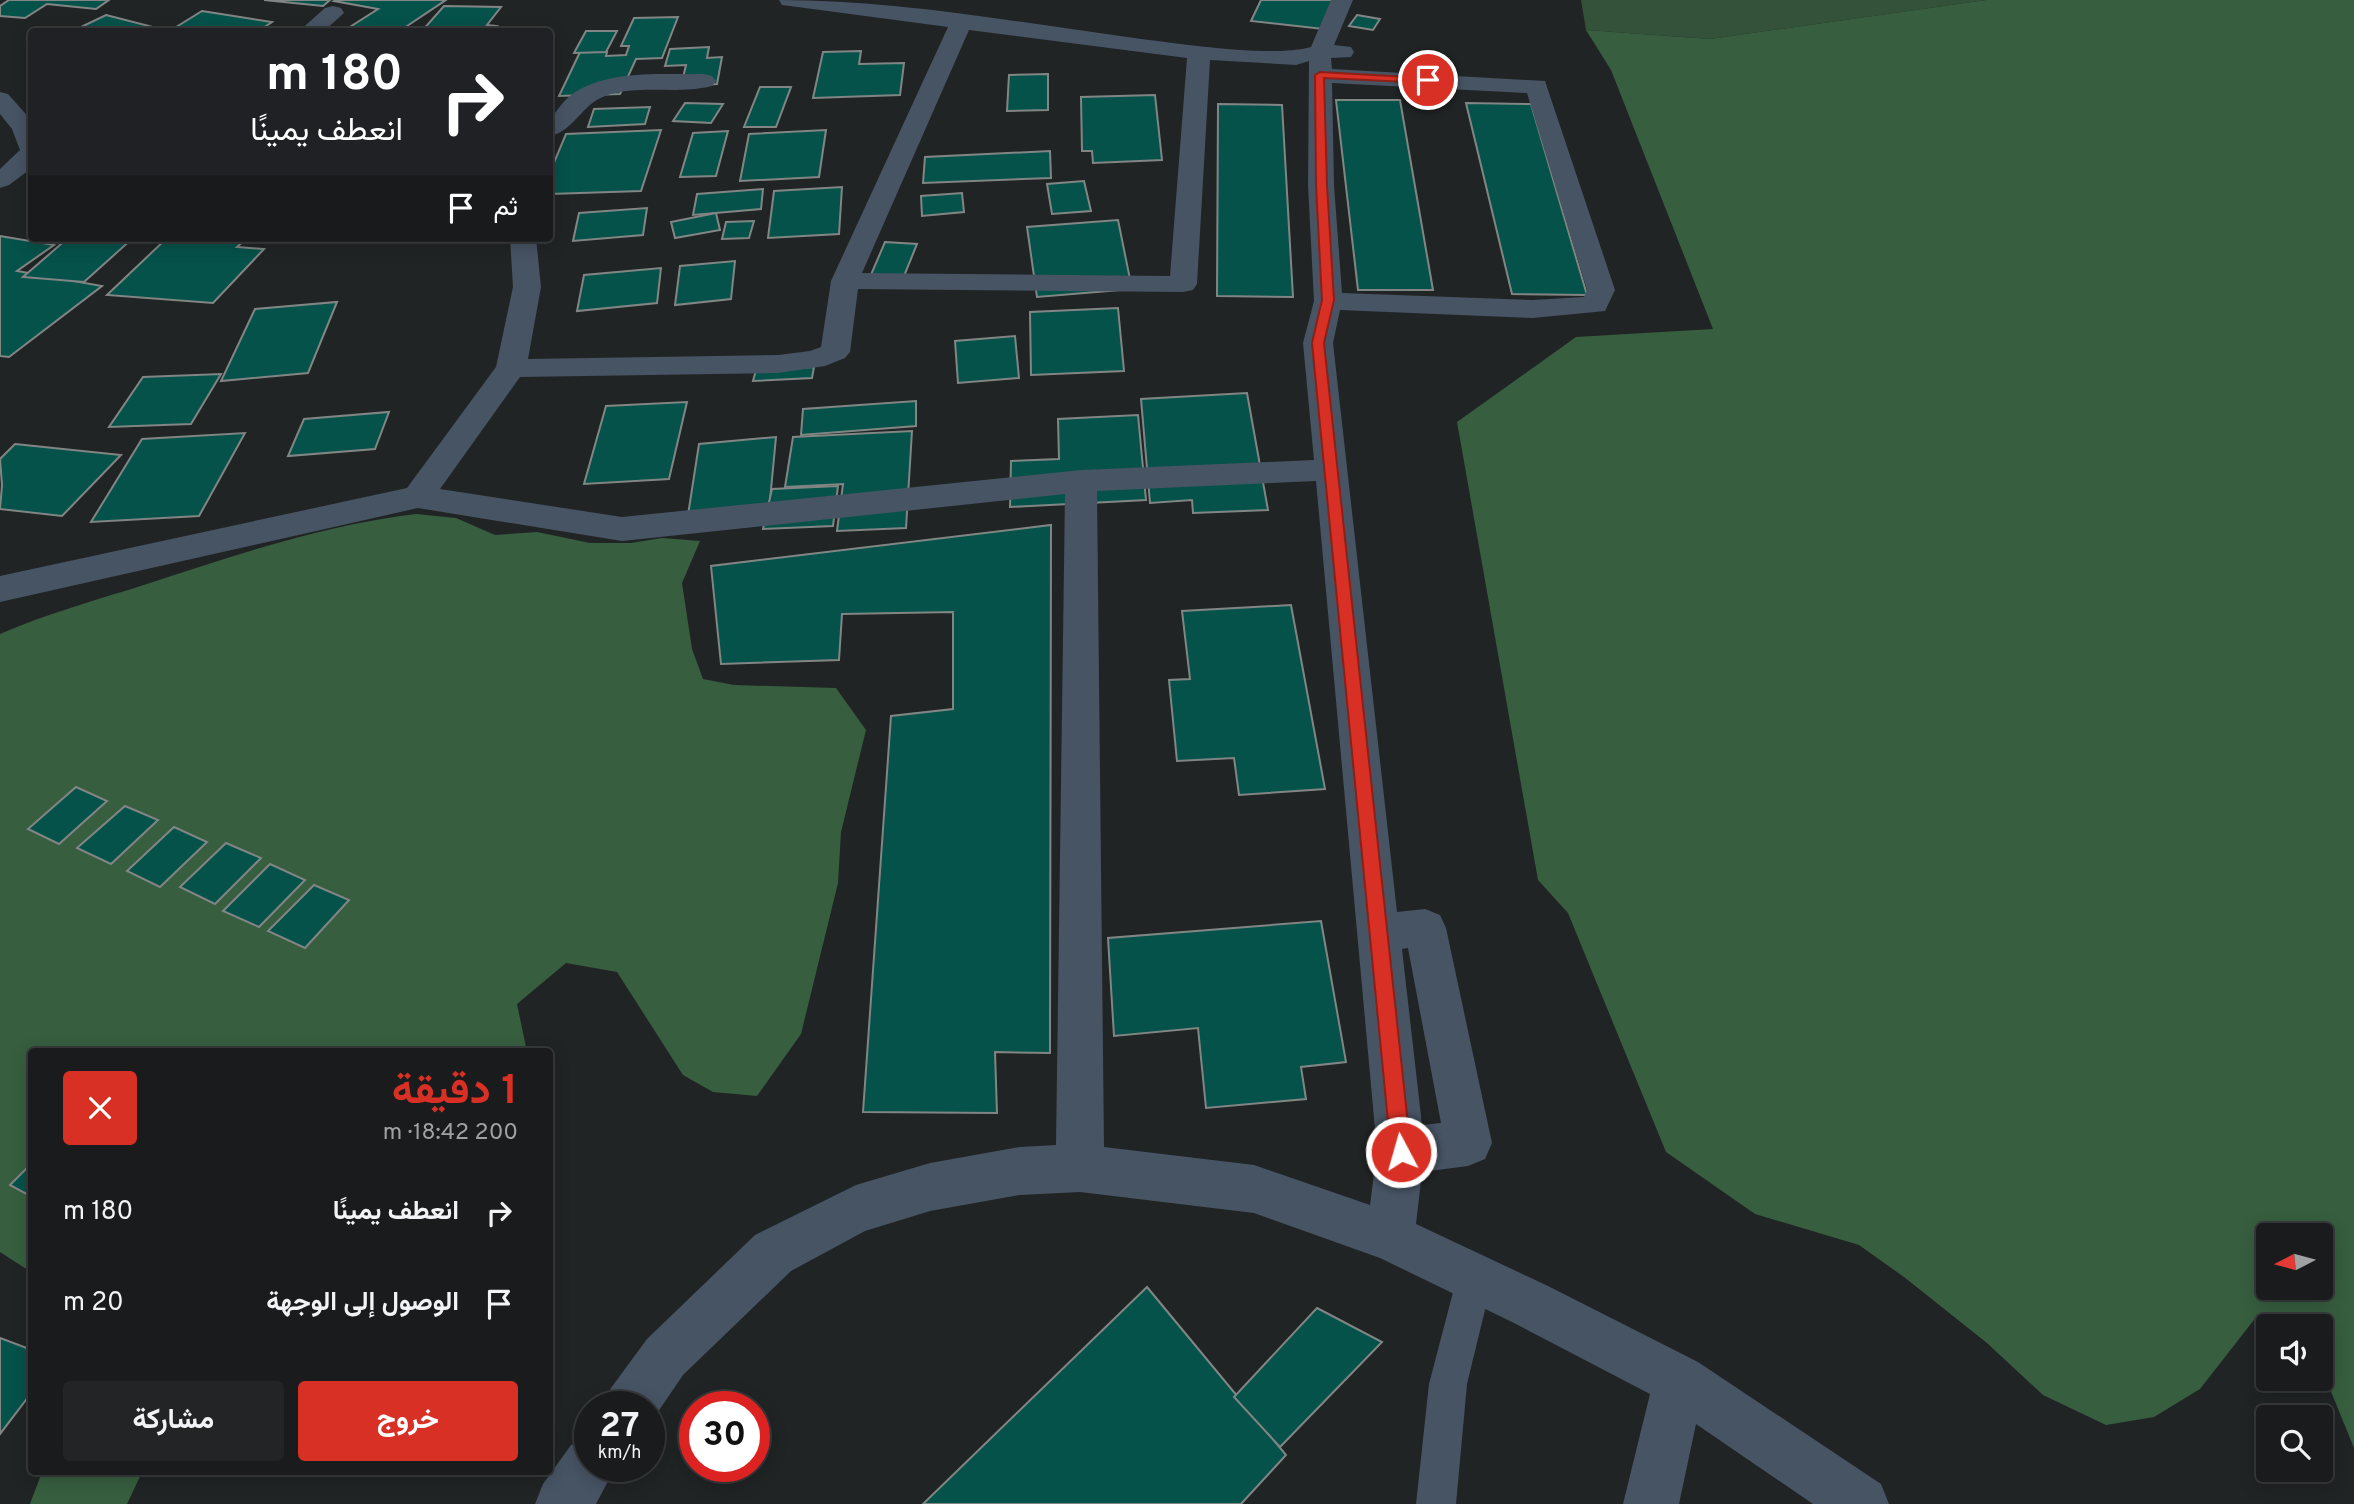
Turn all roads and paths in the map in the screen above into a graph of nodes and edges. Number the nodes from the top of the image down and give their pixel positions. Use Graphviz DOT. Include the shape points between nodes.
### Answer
graph roads {
  1 [pos="790,0"];
  2 [pos="941,0"];
  3 [pos="1342,0"];
  4 [pos="333,13"];
  5 [pos="961,22"];
  6 [pos="314,28"];
  7 [pos="1359,52"];
  8 [pos="1199,53"];
  9 [pos="1320,63"];
  10 [pos="704,81"];
  11 [pos="0,99"];
  12 [pos="553,128"];
  13 [pos="28,138"];
  14 [pos="28,155"];
  15 [pos="0,180"];
  16 [pos="523,242"];
  17 [pos="845,281"];
  18 [pos="1328,300"];
  19 [pos="511,368"];
  20 [pos="1331,470"];
  21 [pos="1081,481"];
  22 [pos="418,497"];
  23 [pos="0,589"];
  24 [pos="1379,932"];
  25 [pos="1401,1152"];
  26 [pos="1080,1168"];
  27 [pos="1390,1237"];
  28 [pos="1475,1278"];
  29 [pos="1679,1381"];
  30 [pos="641,1391"];
  31 [pos="578,1482"];
  32 [pos="1436,1503"];
  33 [pos="563,1504"];
  34 [pos="1651,1504"];
  35 [pos="1861,1504"];
  1 -- 5 [label="street"];
  2 -- 9 [label="street" via="1295,43"];
  3 -- 9 [label="street"];
  4 -- 6 [label="street"];
  5 -- 8 [label="street"];
  5 -- 17 [label="street"];
  7 -- 9 [label="street"];
  8 -- 9 [label="street"];
  8 -- 17 [label="street" via="1183,284"];
  9 -- 18 [label="street"];
  9 -- 18 [label="street" via="1537,86 1601,290 1595,305 1533,309"];
  10 -- 12 [label="street" via="610,86 581,99"];
  11 -- 13 [label="street"];
  14 -- 15 [label="street"];
  16 -- 19 [label="street" via="527,287"];
  17 -- 19 [label="street" via="835,352 815,360"];
  18 -- 20 [label="street" via="1318,343"];
  19 -- 22 [label="street"];
  20 -- 21 [label="street"];
  20 -- 24 [label="street"];
  21 -- 22 [label="street" via="622,529"];
  21 -- 26 [label="street"];
  22 -- 23 [label="street"];
  24 -- 25 [label="street"];
  24 -- 25 [label="street" via="1425,928 1468,1143"];
  25 -- 27 [label="street"];
  26 -- 27 [label="street" via="1254,1189"];
  26 -- 30 [label="street" via="1020,1171 930,1187 844,1215 773,1253 665,1357"];
  27 -- 28 [label="street"];
  28 -- 29 [label="street"];
  28 -- 32 [label="lane" via="1448,1384"];
  29 -- 34 [label="street"];
  29 -- 35 [label="street"];
  31 -- 33 [label="street"];
}
